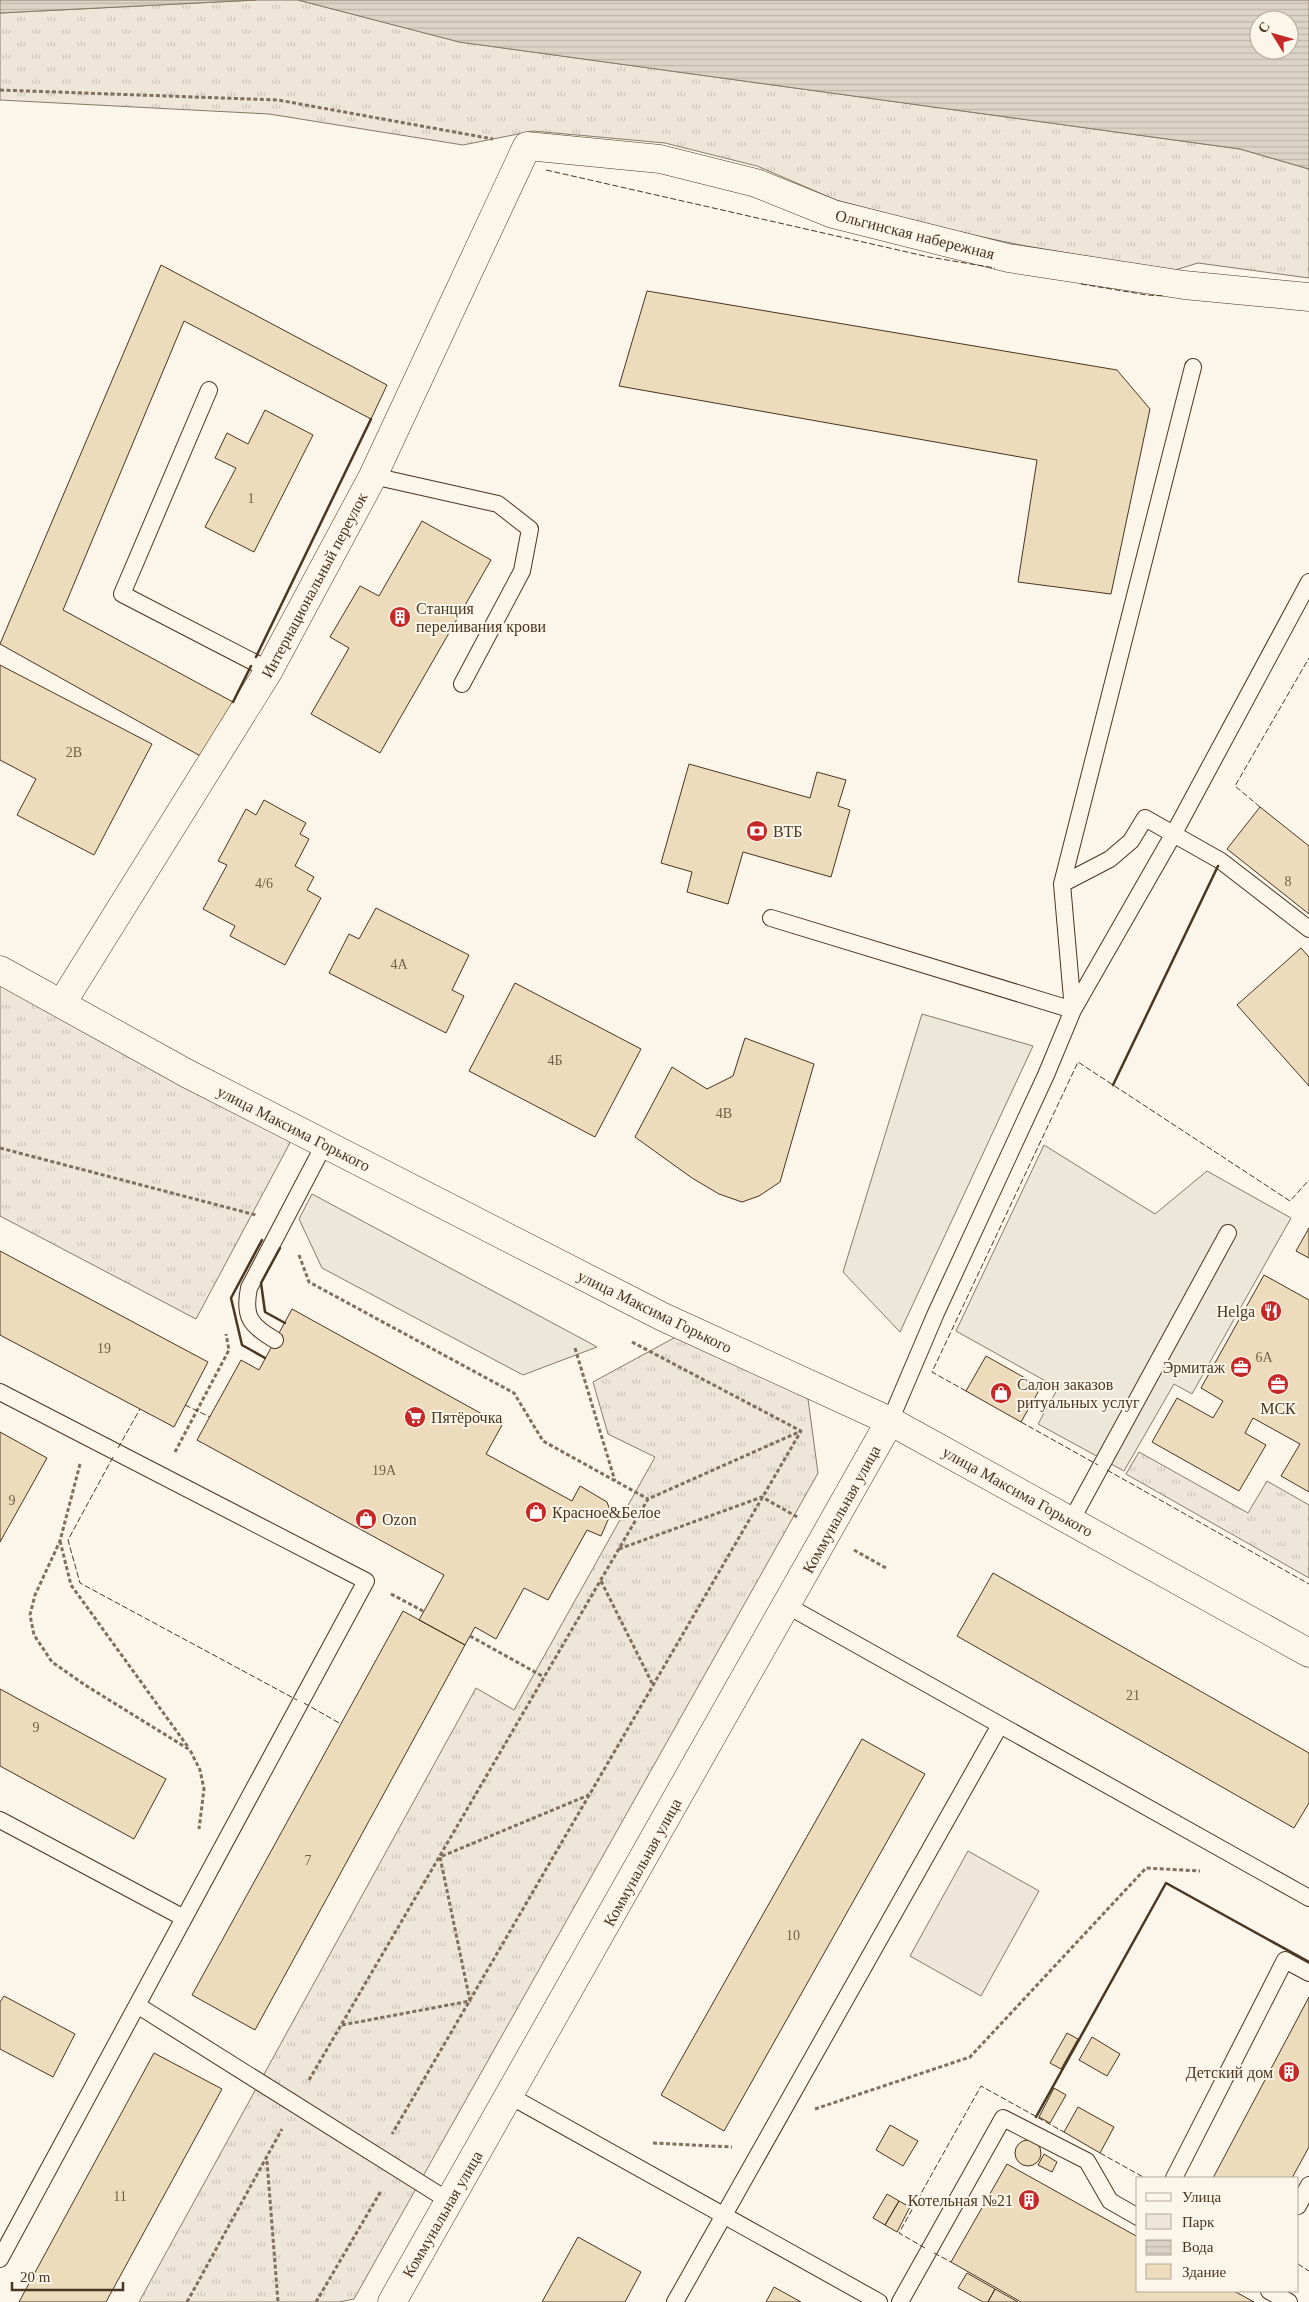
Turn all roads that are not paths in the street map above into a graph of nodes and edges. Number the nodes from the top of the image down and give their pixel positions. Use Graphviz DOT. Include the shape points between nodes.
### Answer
graph roads {
  1 [pos="527,146"];
  2 [pos="1309,297"];
  3 [pos="1193,367"];
  4 [pos="209,390"];
  5 [pos="373,476"];
  6 [pos="1309,582"];
  7 [pos="269,670"];
  8 [pos="462,684"];
  9 [pos="1173,836"];
  10 [pos="1062,884"];
  11 [pos="771,918"];
  12 [pos="1309,929"];
  13 [pos="0,970"];
  14 [pos="62,1004"];
  15 [pos="1073,1010"];
  16 [pos="325,1143"];
  17 [pos="1228,1233"];
  18 [pos="275,1340"];
  19 [pos="0,1392"];
  20 [pos="890,1421"];
  21 [pos="1071,1521"];
  22 [pos="786,1606"];
  23 [pos="1309,1653"];
  24 [pos="1000,1725"];
  25 [pos="0,1820"];
  26 [pos="1309,1898"];
  27 [pos="184,1918"];
  28 [pos="1309,1973"];
  29 [pos="137,2005"];
  30 [pos="510,2096"];
  31 [pos="1175,2177"];
  32 [pos="1309,2185"];
  33 [pos="449,2201"];
  34 [pos="1299,2204"];
  35 [pos="724,2216"];
  36 [pos="1136,2216"];
  37 [pos="0,2259"];
  38 [pos="1271,2292"];
  39 [pos="392,2302"];
  40 [pos="675,2302"];
  41 [pos="879,2302"];
  42 [pos="900,2302"];
  43 [pos="1289,2302"];
  1 -- 2 [label="street, Ольгинская набережная" via="660,159 756,183 833,214 1008,258 1184,285"];
  1 -- 5 [label="street, Интернациональный переулок"];
  3 -- 10 [label="lane"];
  4 -- 7 [label="lane" via="122,594"];
  5 -- 7 [label="street, Интернациональный переулок"];
  5 -- 8 [label="lane" via="498,504 530,528 522,571"];
  6 -- 9 [label="lane"];
  7 -- 14 [label="street, Интернациональный переулок"];
  9 -- 10 [label="lane" via="1145,818 1131,842 1110,860"];
  9 -- 12 [label="lane" via="1221,862"];
  9 -- 15 [label="lane"];
  10 -- 15 [label="lane"];
  11 -- 15 [label="lane"];
  13 -- 14 [label="street, улица Максима Горького"];
  14 -- 16 [label="street, улица Максима Горького" via="188,1074"];
  15 -- 20 [label="lane"];
  16 -- 18 [label="lane" via="249,1288 248,1316 256,1329"];
  16 -- 20 [label="street, улица Максима Горького" via="663,1317"];
  17 -- 21 [label="lane"];
  19 -- 27 [label="lane" via="366,1581"];
  20 -- 21 [label="street, улица Максима Горького"];
  20 -- 22 [label="street, Коммунальная улица"];
  21 -- 23 [label="street, улица Максима Горького"];
  22 -- 24 [label="lane"];
  22 -- 30 [label="street, Коммунальная улица"];
  24 -- 26 [label="lane"];
  24 -- 35 [label="lane"];
  25 -- 27 [label="lane"];
  27 -- 29 [label="lane"];
  28 -- 31 [label="lane" via="1285,1960"];
  29 -- 33 [label="lane"];
  29 -- 37 [label="lane"];
  30 -- 33 [label="street, Коммунальная улица"];
  30 -- 35 [label="lane"];
  32 -- 34 [label="lane"];
  33 -- 39 [label="street, Коммунальная улица"];
  35 -- 40 [label="lane"];
  35 -- 41 [label="lane"];
  36 -- 42 [label="lane" via="1110,2201 1087,2161 1003,2118"];
  38 -- 43 [label="lane"];
}
